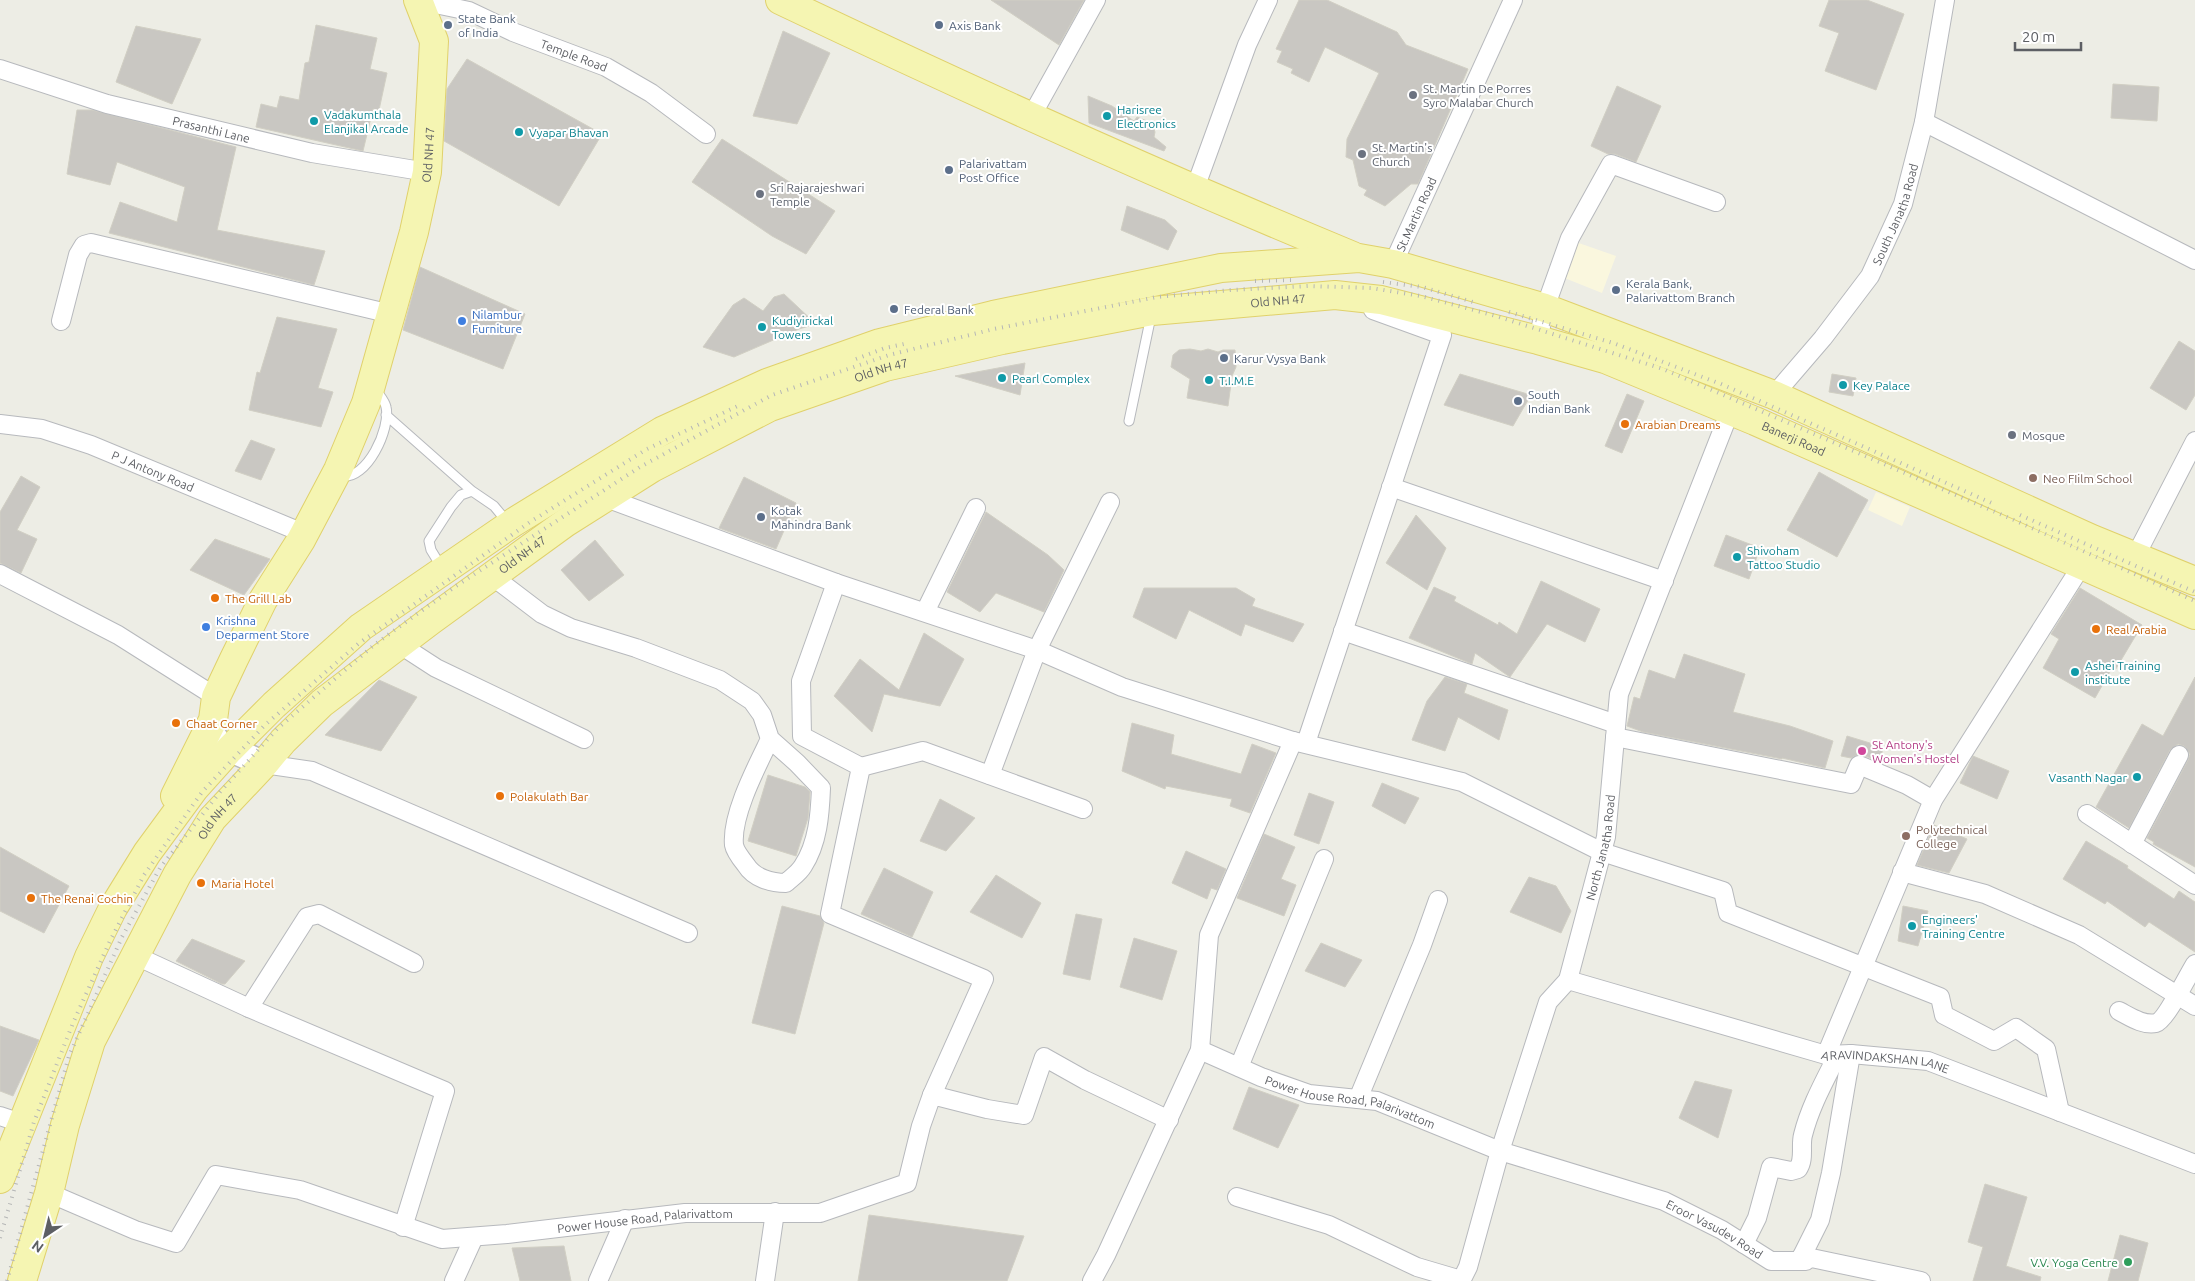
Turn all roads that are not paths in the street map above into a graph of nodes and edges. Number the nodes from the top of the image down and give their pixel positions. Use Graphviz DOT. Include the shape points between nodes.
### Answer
graph roads {
  1 [pos="418,0"];
  2 [pos="431,0"];
  3 [pos="780,0"];
  4 [pos="1096,0"];
  5 [pos="1268,0"];
  6 [pos="1513,0"];
  7 [pos="1945,0"];
  8 [pos="0,69"];
  9 [pos="1031,117"];
  10 [pos="1924,122"];
  11 [pos="706,134"];
  12 [pos="427,172"];
  13 [pos="1194,191"];
  14 [pos="1716,202"];
  15 [pos="1359,258"];
  16 [pos="2195,260"];
  17 [pos="1393,264"];
  18 [pos="1335,295"];
  19 [pos="1381,300"];
  20 [pos="1545,308"];
  21 [pos="1152,311"];
  22 [pos="391,314"];
  23 [pos="61,321"];
  24 [pos="1538,340"];
  25 [pos="372,384"];
  26 [pos="1774,395"];
  27 [pos="1730,411"];
  28 [pos="386,415"];
  29 [pos="1129,421"];
  30 [pos="0,424"];
  31 [pos="2195,440"];
  32 [pos="336,474"];
  33 [pos="1391,487"];
  34 [pos="472,491"];
  35 [pos="606,498"];
  36 [pos="1110,502"];
  37 [pos="976,508"];
  38 [pos="2054,522"];
  39 [pos="510,525"];
  40 [pos="303,533"];
  41 [pos="2044,548"];
  42 [pos="2136,557"];
  43 [pos="2082,566"];
  44 [pos="443,571"];
  45 [pos="0,574"];
  46 [pos="492,576"];
  47 [pos="1664,580"];
  48 [pos="2195,581"];
  49 [pos="836,583"];
  50 [pos="925,612"];
  51 [pos="2195,615"];
  52 [pos="1343,632"];
  53 [pos="399,644"];
  54 [pos="1038,650"];
  55 [pos="214,709"];
  56 [pos="1616,730"];
  57 [pos="584,739"];
  58 [pos="770,739"];
  59 [pos="1299,742"];
  60 [pos="229,750"];
  61 [pos="2179,755"];
  62 [pos="264,764"];
  63 [pos="861,767"];
  64 [pos="990,775"];
  65 [pos="1933,800"];
  66 [pos="1083,809"];
  67 [pos="2087,814"];
  68 [pos="2132,844"];
  69 [pos="1602,852"];
  70 [pos="147,853"];
  71 [pos="1324,860"];
  72 [pos="1902,872"];
  73 [pos="2195,885"];
  74 [pos="1438,900"];
  75 [pos="688,933"];
  76 [pos="134,955"];
  77 [pos="414,963"];
  78 [pos="2195,964"];
  79 [pos="1862,966"];
  80 [pos="1568,980"];
  81 [pos="2176,995"];
  82 [pos="2195,1006"];
  83 [pos="249,1008"];
  84 [pos="2119,1011"];
  85 [pos="1200,1050"];
  86 [pos="1838,1055"];
  87 [pos="1239,1067"];
  88 [pos="932,1095"];
  89 [pos="1358,1099"];
  90 [pos="2060,1112"];
  91 [pos="10,1120"];
  92 [pos="1169,1120"];
  93 [pos="1500,1151"];
  94 [pos="2195,1164"];
  95 [pos="0,1179"];
  96 [pos="49,1193"];
  97 [pos="1238,1198"];
  98 [pos="776,1212"];
  99 [pos="625,1219"];
  100 [pos="403,1227"];
  101 [pos="474,1237"];
  102 [pos="1744,1244"];
  103 [pos="1802,1256"];
  104 [pos="1890,1278"];
  105 [pos="1461,1280"];
  106 [pos="22,1281"];
  107 [pos="454,1281"];
  108 [pos="598,1281"];
  109 [pos="765,1281"];
  110 [pos="1092,1281"];
  111 [pos="1921,1281"];
  1 -- 12 [label="main road, Old NH 47" via="434,41"];
  2 -- 11 [label="street, Temple Road" via="469,11 513,32 606,67 651,93"];
  3 -- 9 [label="main road, Old NH 47"];
  4 -- 9 [label="street"];
  5 -- 13 [label="street" via="1247,45"];
  6 -- 17 [label="street, St.Martin Road"];
  7 -- 10 [label="street, South Janatha Road"];
  8 -- 12 [label="street, Prasanthi Lane" via="107,104 312,154"];
  9 -- 13 [label="main road, Old NH 47"];
  10 -- 16 [label="street"];
  10 -- 26 [label="street, South Janatha Road" via="1903,204 1870,276"];
  12 -- 22 [label="main road, Old NH 47"];
  13 -- 15 [label="main road, Old NH 47"];
  14 -- 20 [label="street" via="1611,164 1570,238"];
  15 -- 17 [label="main road, Old NH 47"];
  15 -- 39 [label="main road, Old NH 47" via="1221,268 880,343 767,383 662,431"];
  17 -- 20 [label="main road"];
  18 -- 19 [label="main road, Old NH 47"];
  18 -- 21 [label="main road, Old NH 47"];
  18 -- 33 [label="street" via="1442,335"];
  19 -- 24 [label="main road, Banerji Road"];
  20 -- 24 [label="street"];
  20 -- 26 [label="main road"];
  21 -- 29 [label="lane"];
  21 -- 35 [label="main road, Old NH 47" via="1002,340 885,368 770,407 652,468"];
  22 -- 23 [label="street" via="91,243 84,246 78,255"];
  22 -- 25 [label="main road, Old NH 47"];
  24 -- 27 [label="main road, Banerji Road" via="1605,359"];
  25 -- 28 [label="lane" via="386,406"];
  25 -- 32 [label="main road, Old NH 47"];
  26 -- 38 [label="main road"];
  27 -- 41 [label="main road, Banerji Road"];
  27 -- 47 [label="street, North Janatha Road"];
  28 -- 32 [label="lane" via="382,439 370,459 357,472 346,477"];
  28 -- 34 [label="lane"];
  30 -- 40 [label="street, P J Antony Road" via="42,430 91,445"];
  31 -- 42 [label="street"];
  32 -- 40 [label="main road, Old NH 47"];
  33 -- 47 [label="street"];
  33 -- 52 [label="street"];
  34 -- 39 [label="lane" via="494,506"];
  34 -- 44 [label="lane" via="461,495 451,507 430,542"];
  35 -- 46 [label="main road, Old NH 47" via="565,523"];
  35 -- 49 [label="street"];
  36 -- 54 [label="street"];
  37 -- 50 [label="street"];
  38 -- 41 [label="main road"];
  38 -- 42 [label="main road"];
  39 -- 44 [label="main road, Old NH 47"];
  40 -- 55 [label="main road, Old NH 47" via="263,600"];
  41 -- 43 [label="main road, Banerji Road"];
  42 -- 48 [label="main road"];
  43 -- 51 [label="main road, Banerji Road"];
  43 -- 65 [label="street"];
  44 -- 60 [label="main road, Old NH 47" via="361,627"];
  45 -- 55 [label="street" via="118,635"];
  46 -- 53 [label="main road, Old NH 47"];
  46 -- 58 [label="street" via="542,614 571,628 636,648 720,680 752,701 762,715"];
  47 -- 56 [label="street, North Janatha Road" via="1619,694"];
  49 -- 50 [label="street"];
  49 -- 63 [label="street" via="801,682 802,736"];
  50 -- 54 [label="street"];
  52 -- 56 [label="street"];
  52 -- 59 [label="street"];
  53 -- 57 [label="street" via="436,668"];
  53 -- 62 [label="main road, Old NH 47" via="322,703 282,741"];
  54 -- 59 [label="street" via="1122,687"];
  54 -- 64 [label="street"];
  55 -- 60 [label="street" via="216,743"];
  55 -- 70 [label="main road, Old NH 47"];
  56 -- 65 [label="street" via="1851,784 1858,765 1907,785"];
  56 -- 69 [label="street, North Janatha Road"];
  58 -- 58 [label="street" via="821,788 820,816 812,847 802,868 786,883 773,883 750,872 734,846 743,800"];
  59 -- 69 [label="street" via="1462,782"];
  59 -- 85 [label="street" via="1208,935"];
  60 -- 62 [label="street"];
  60 -- 70 [label="main road, Old NH 47" via="194,789"];
  61 -- 68 [label="street"];
  62 -- 75 [label="street" via="312,771"];
  62 -- 76 [label="main road, Old NH 47" via="212,819 177,875"];
  63 -- 64 [label="street" via="923,751"];
  63 -- 88 [label="street" via="830,914 984,979"];
  64 -- 66 [label="street"];
  65 -- 72 [label="street"];
  67 -- 68 [label="street"];
  68 -- 73 [label="street"];
  69 -- 79 [label="street" via="1722,892 1728,914"];
  69 -- 80 [label="street, North Janatha Road"];
  70 -- 91 [label="main road, Old NH 47" via="113,908"];
  71 -- 87 [label="street"];
  72 -- 79 [label="street"];
  72 -- 81 [label="street" via="1985,894 2079,935"];
  74 -- 89 [label="street"];
  76 -- 83 [label="street"];
  76 -- 96 [label="main road, Old NH 47" via="91,1041 65,1125"];
  77 -- 83 [label="street" via="319,914 307,917"];
  78 -- 81 [label="street"];
  79 -- 86 [label="street"];
  79 -- 90 [label="street" via="1940,997 1944,1015 1994,1041 2016,1028 2046,1049"];
  80 -- 86 [label="street, ARAVINDAKSHAN LANE"];
  80 -- 93 [label="street, North Janatha Road" via="1548,1002"];
  81 -- 82 [label="street"];
  81 -- 84 [label="street" via="2164,1018 2155,1023 2140,1022"];
  83 -- 100 [label="street" via="445,1091"];
  85 -- 87 [label="street, Power House Road, Palarivattom"];
  85 -- 92 [label="street"];
  86 -- 90 [label="street, ARAVINDAKSHAN LANE" via="1928,1061"];
  86 -- 102 [label="street" via="1812,1106 1802,1138 1801,1164 1798,1170 1791,1171 1771,1167 1757,1218"];
  86 -- 103 [label="street" via="1831,1173 1820,1220"];
  87 -- 89 [label="street, Power House Road, Palarivattom" via="1309,1094"];
  88 -- 92 [label="street" via="1024,1115 1044,1057"];
  88 -- 98 [label="street, Power House Road, Palarivattom" via="906,1182 820,1213"];
  89 -- 93 [label="street, Power House Road, Palarivattom" via="1377,1101"];
  90 -- 94 [label="street, ARAVINDAKSHAN LANE"];
  91 -- 95 [label="main road, Old NH 47"];
  92 -- 110 [label="street"];
  93 -- 102 [label="street, Eroor Vasudev Road" via="1664,1201"];
  93 -- 105 [label="street, North Janatha Road" via="1468,1267"];
  96 -- 100 [label="street, Power House Road, Palarivattom" via="135,1230 176,1243 216,1175 300,1190"];
  96 -- 106 [label="main road, Old NH 47"];
  97 -- 105 [label="street" via="1329,1225 1417,1267"];
  98 -- 99 [label="street, Power House Road, Palarivattom" via="685,1212"];
  98 -- 109 [label="street"];
  99 -- 101 [label="street, Power House Road, Palarivattom"];
  99 -- 108 [label="street"];
  100 -- 101 [label="street, Power House Road, Palarivattom" via="442,1239"];
  101 -- 107 [label="street"];
  102 -- 103 [label="street, Eroor Vasudev Road" via="1771,1261 1806,1261"];
  103 -- 104 [label="street"];
  104 -- 111 [label="street"];
}
